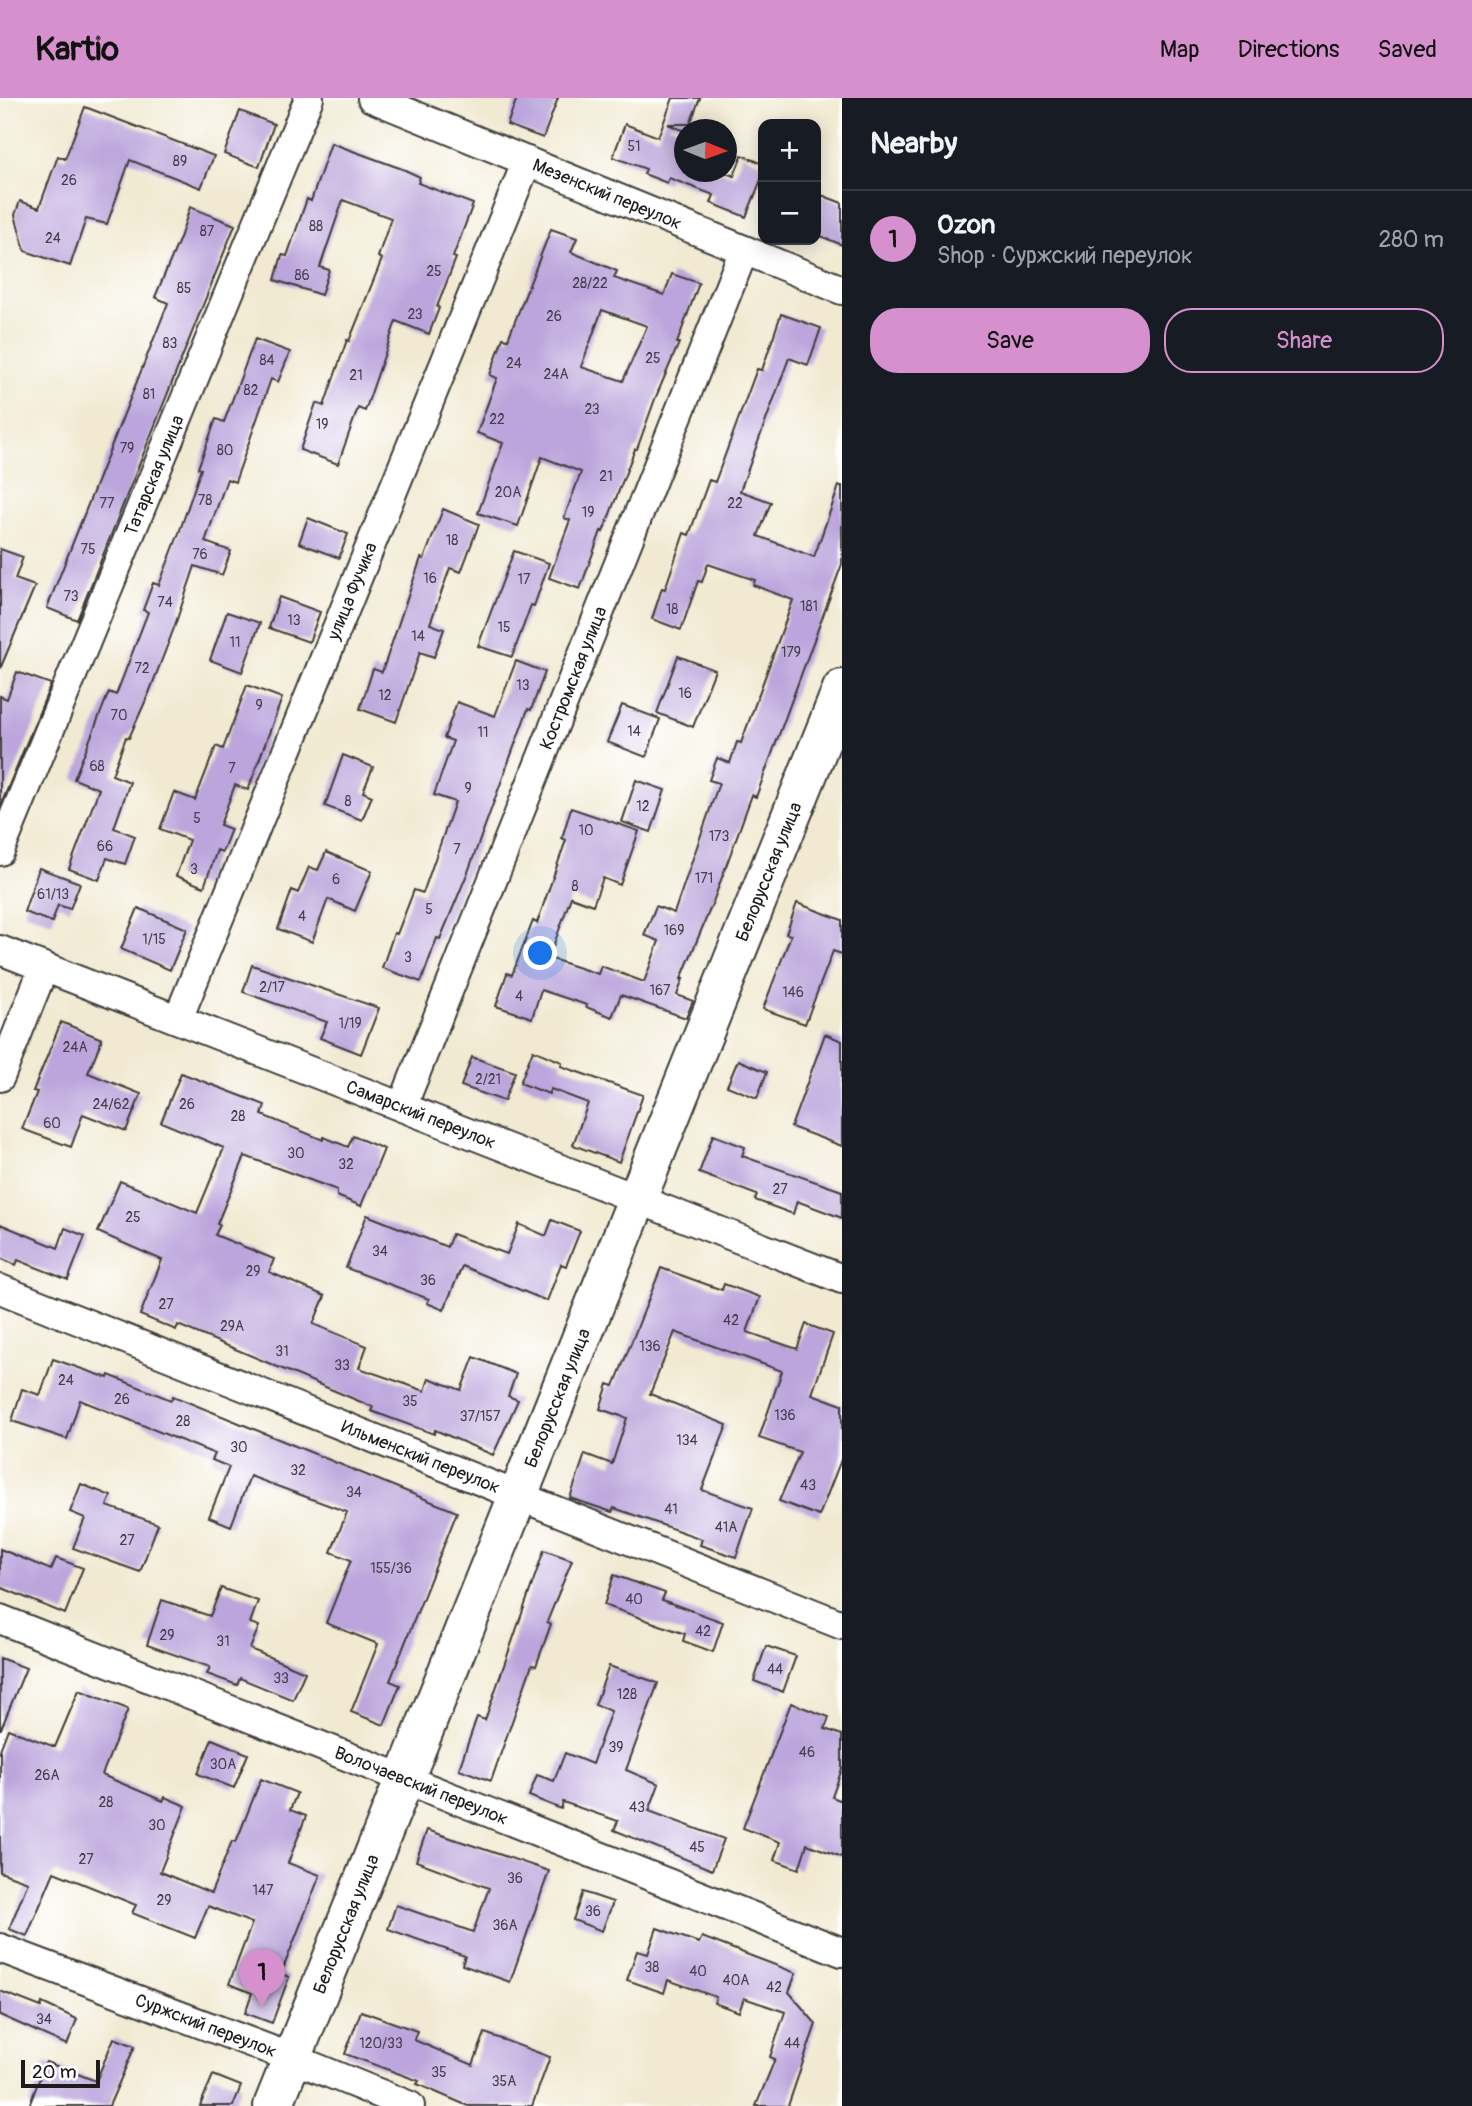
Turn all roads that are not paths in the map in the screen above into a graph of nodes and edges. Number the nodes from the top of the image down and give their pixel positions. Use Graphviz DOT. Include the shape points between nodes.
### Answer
graph roads {
  1 [pos="309,98"];
  2 [pos="372,98"];
  3 [pos="527,161"];
  4 [pos="744,250"];
  5 [pos="842,290"];
  6 [pos="842,690"];
  7 [pos="0,852"];
  8 [pos="0,950"];
  9 [pos="44,968"];
  10 [pos="177,1020"];
  11 [pos="0,1077"];
  12 [pos="402,1107"];
  13 [pos="638,1198"];
  14 [pos="842,1279"];
  15 [pos="0,1289"];
  16 [pos="518,1497"];
  17 [pos="0,1619"];
  18 [pos="842,1625"];
  19 [pos="405,1779"];
  20 [pos="0,1948"];
  21 [pos="842,1952"];
  22 [pos="292,2058"];
  23 [pos="273,2106"];
  24 [pos="410,2106"];
  1 -- 7 [label="street, Татарская улица"];
  2 -- 3 [label="street, Мезенский переулок"];
  3 -- 4 [label="street, Мезенский переулок"];
  3 -- 10 [label="street, улица Фучика"];
  4 -- 5 [label="street, Мезенский переулок"];
  4 -- 12 [label="street, Костромская улица"];
  6 -- 13 [label="main road, Белорусская улица"];
  8 -- 9 [label="street, Самарский переулок"];
  9 -- 10 [label="street, Самарский переулок"];
  9 -- 11 [label="street"];
  10 -- 12 [label="street, Самарский переулок"];
  12 -- 13 [label="street, Самарский переулок"];
  13 -- 14 [label="street, Самарский переулок"];
  13 -- 16 [label="main road, Белорусская улица"];
  15 -- 16 [label="street, Ильменский переулок"];
  16 -- 18 [label="street, Ильменский переулок"];
  16 -- 19 [label="main road, Белорусская улица"];
  17 -- 19 [label="street, Волочаевский переулок"];
  19 -- 21 [label="street, Волочаевский переулок"];
  19 -- 22 [label="main road, Белорусская улица"];
  20 -- 22 [label="street, Суржский переулок"];
  22 -- 23 [label="main road, Белорусская улица"];
  22 -- 24 [label="street, Суржский переулок"];
}
